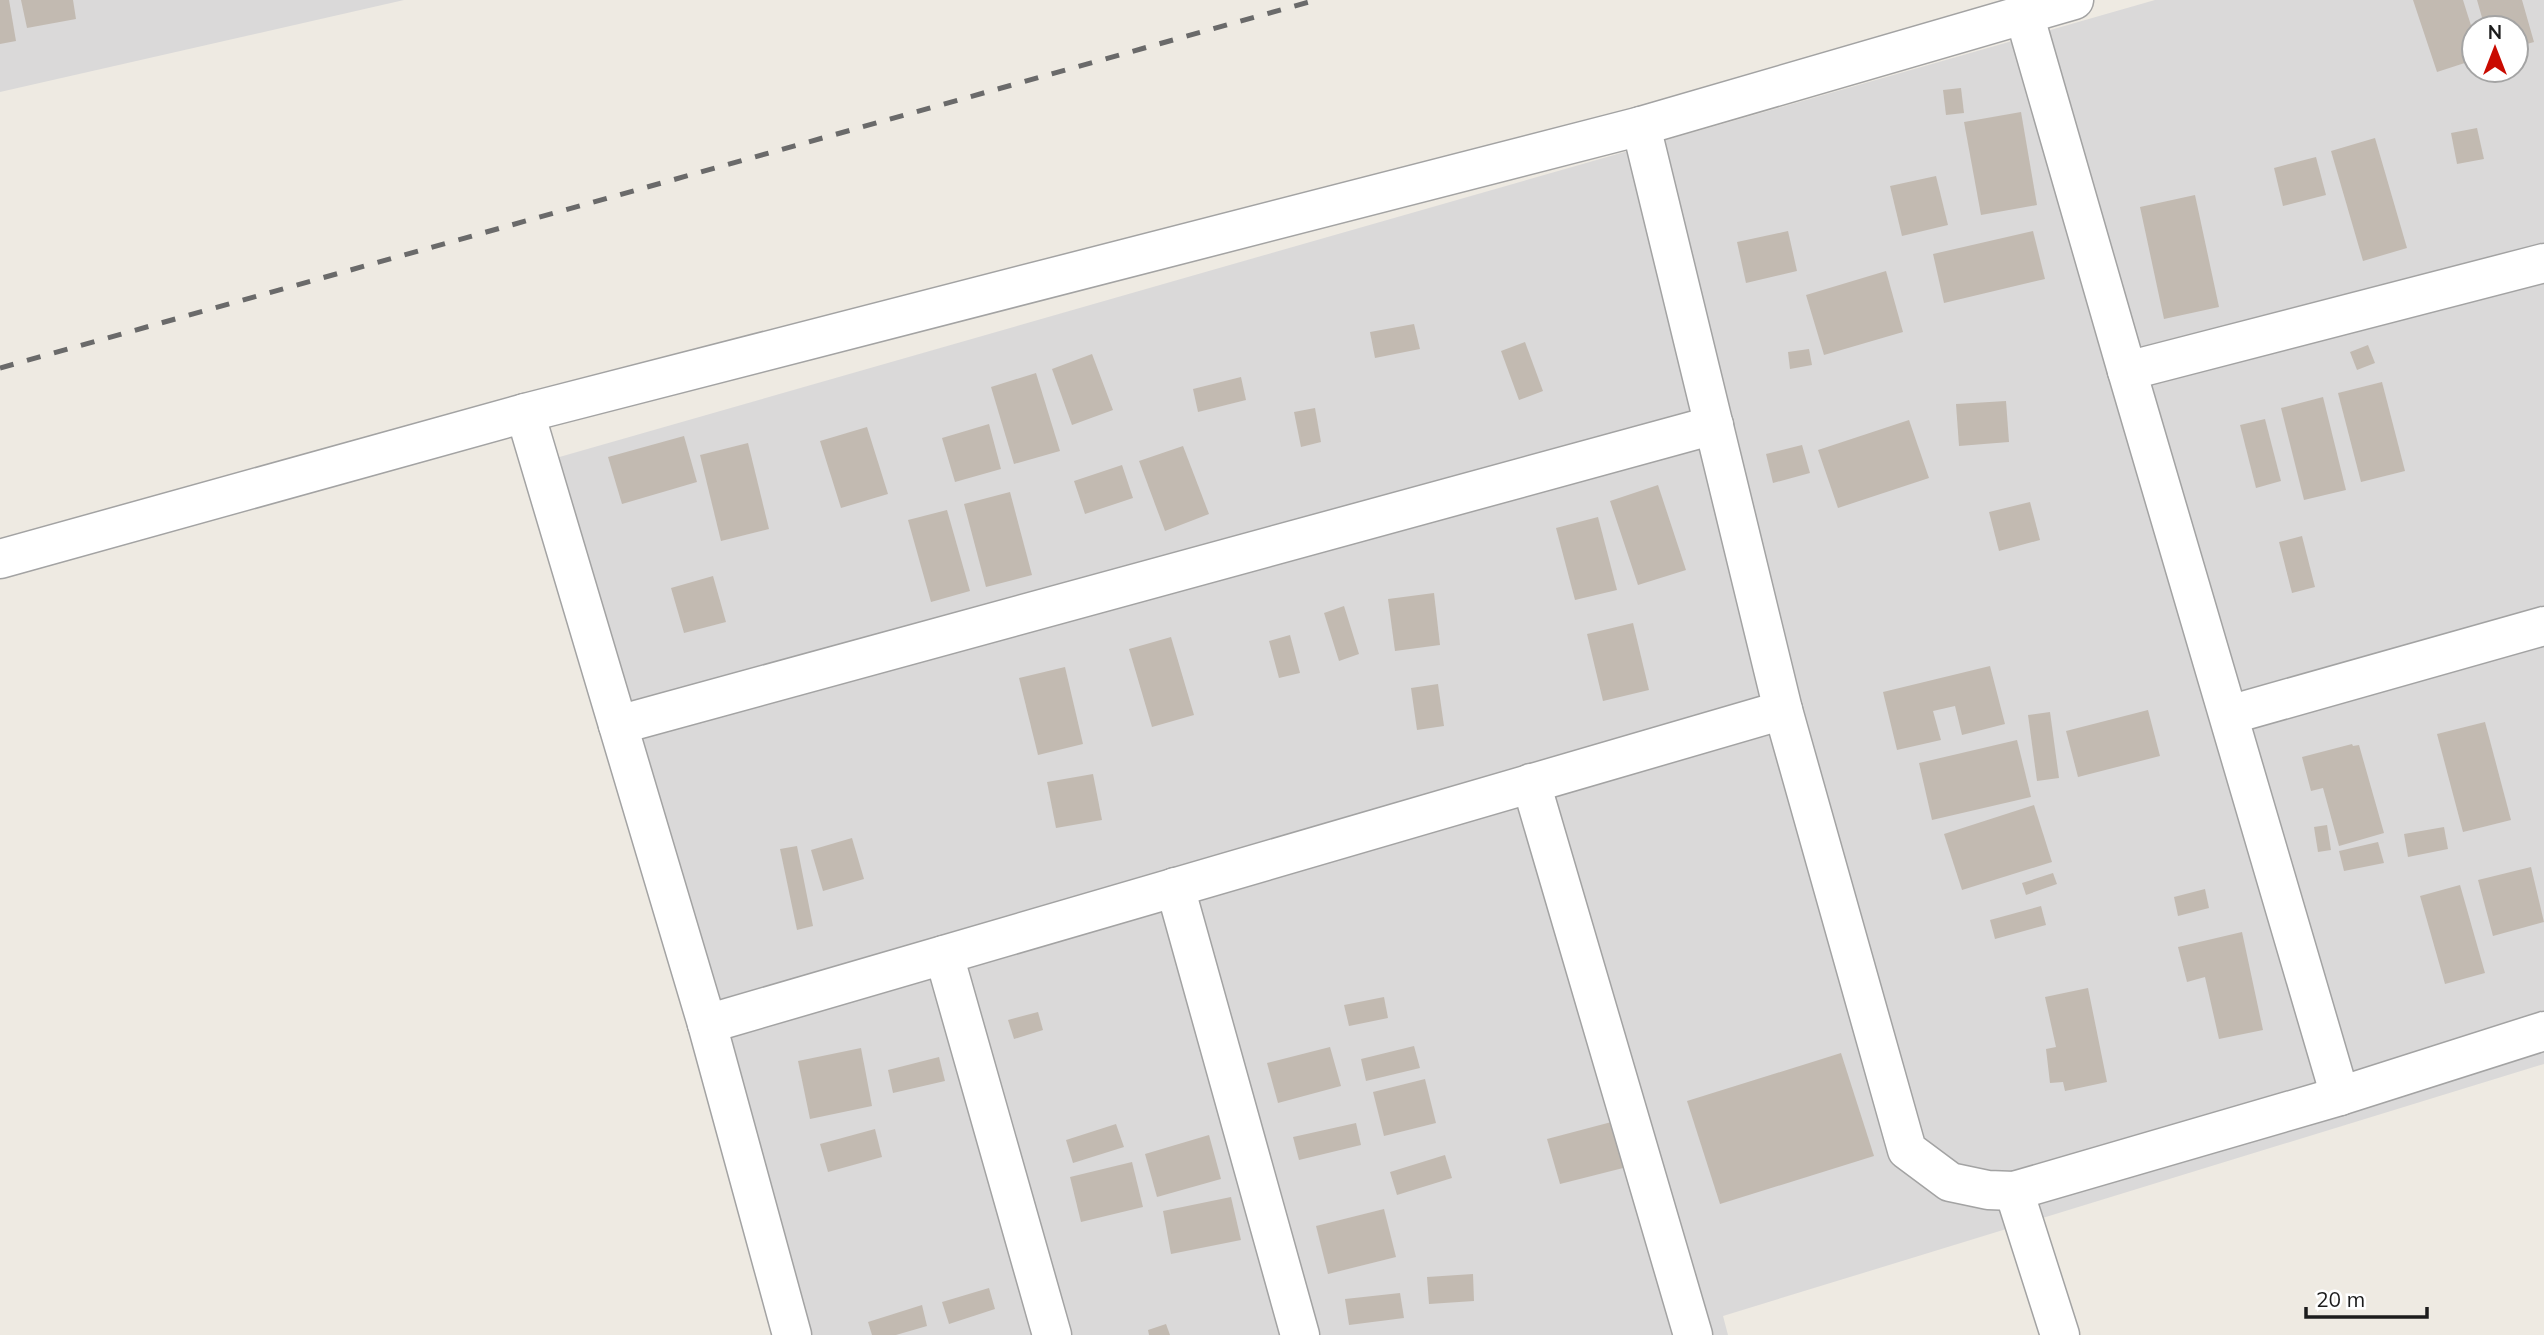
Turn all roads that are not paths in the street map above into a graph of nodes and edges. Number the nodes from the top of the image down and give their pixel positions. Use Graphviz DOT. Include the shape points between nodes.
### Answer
graph roads {
  1 [pos="2074,0"];
  2 [pos="2024,14"];
  3 [pos="1641,126"];
  4 [pos="2544,263"];
  5 [pos="2127,371"];
  6 [pos="524,413"];
  7 [pos="1714,425"];
  8 [pos="0,559"];
  9 [pos="2544,626"];
  10 [pos="1783,710"];
  11 [pos="2229,715"];
  12 [pos="618,725"];
  13 [pos="1531,783"];
  14 [pos="1175,887"];
  15 [pos="944,955"];
  16 [pos="707,1024"];
  17 [pos="2544,1031"];
  18 [pos="2340,1096"];
  19 [pos="2014,1191"];
  20 [pos="792,1335"];
  21 [pos="1052,1335"];
  22 [pos="1300,1335"];
  23 [pos="1693,1335"];
  24 [pos="2060,1335"];
  1 -- 2 [label="street"];
  2 -- 3 [label="street"];
  2 -- 5 [label="street"];
  3 -- 6 [label="street"];
  3 -- 7 [label="street"];
  4 -- 5 [label="street"];
  5 -- 11 [label="street"];
  6 -- 8 [label="street"];
  6 -- 12 [label="street"];
  7 -- 10 [label="street"];
  7 -- 12 [label="street"];
  9 -- 11 [label="street"];
  10 -- 13 [label="street"];
  10 -- 19 [label="street" via="1907,1150 1950,1182"];
  11 -- 18 [label="street"];
  12 -- 16 [label="street"];
  13 -- 14 [label="street"];
  13 -- 23 [label="street"];
  14 -- 15 [label="street"];
  14 -- 22 [label="street"];
  15 -- 16 [label="street"];
  15 -- 21 [label="street"];
  16 -- 20 [label="street"];
  17 -- 18 [label="street"];
  18 -- 19 [label="street"];
  19 -- 24 [label="street"];
}
